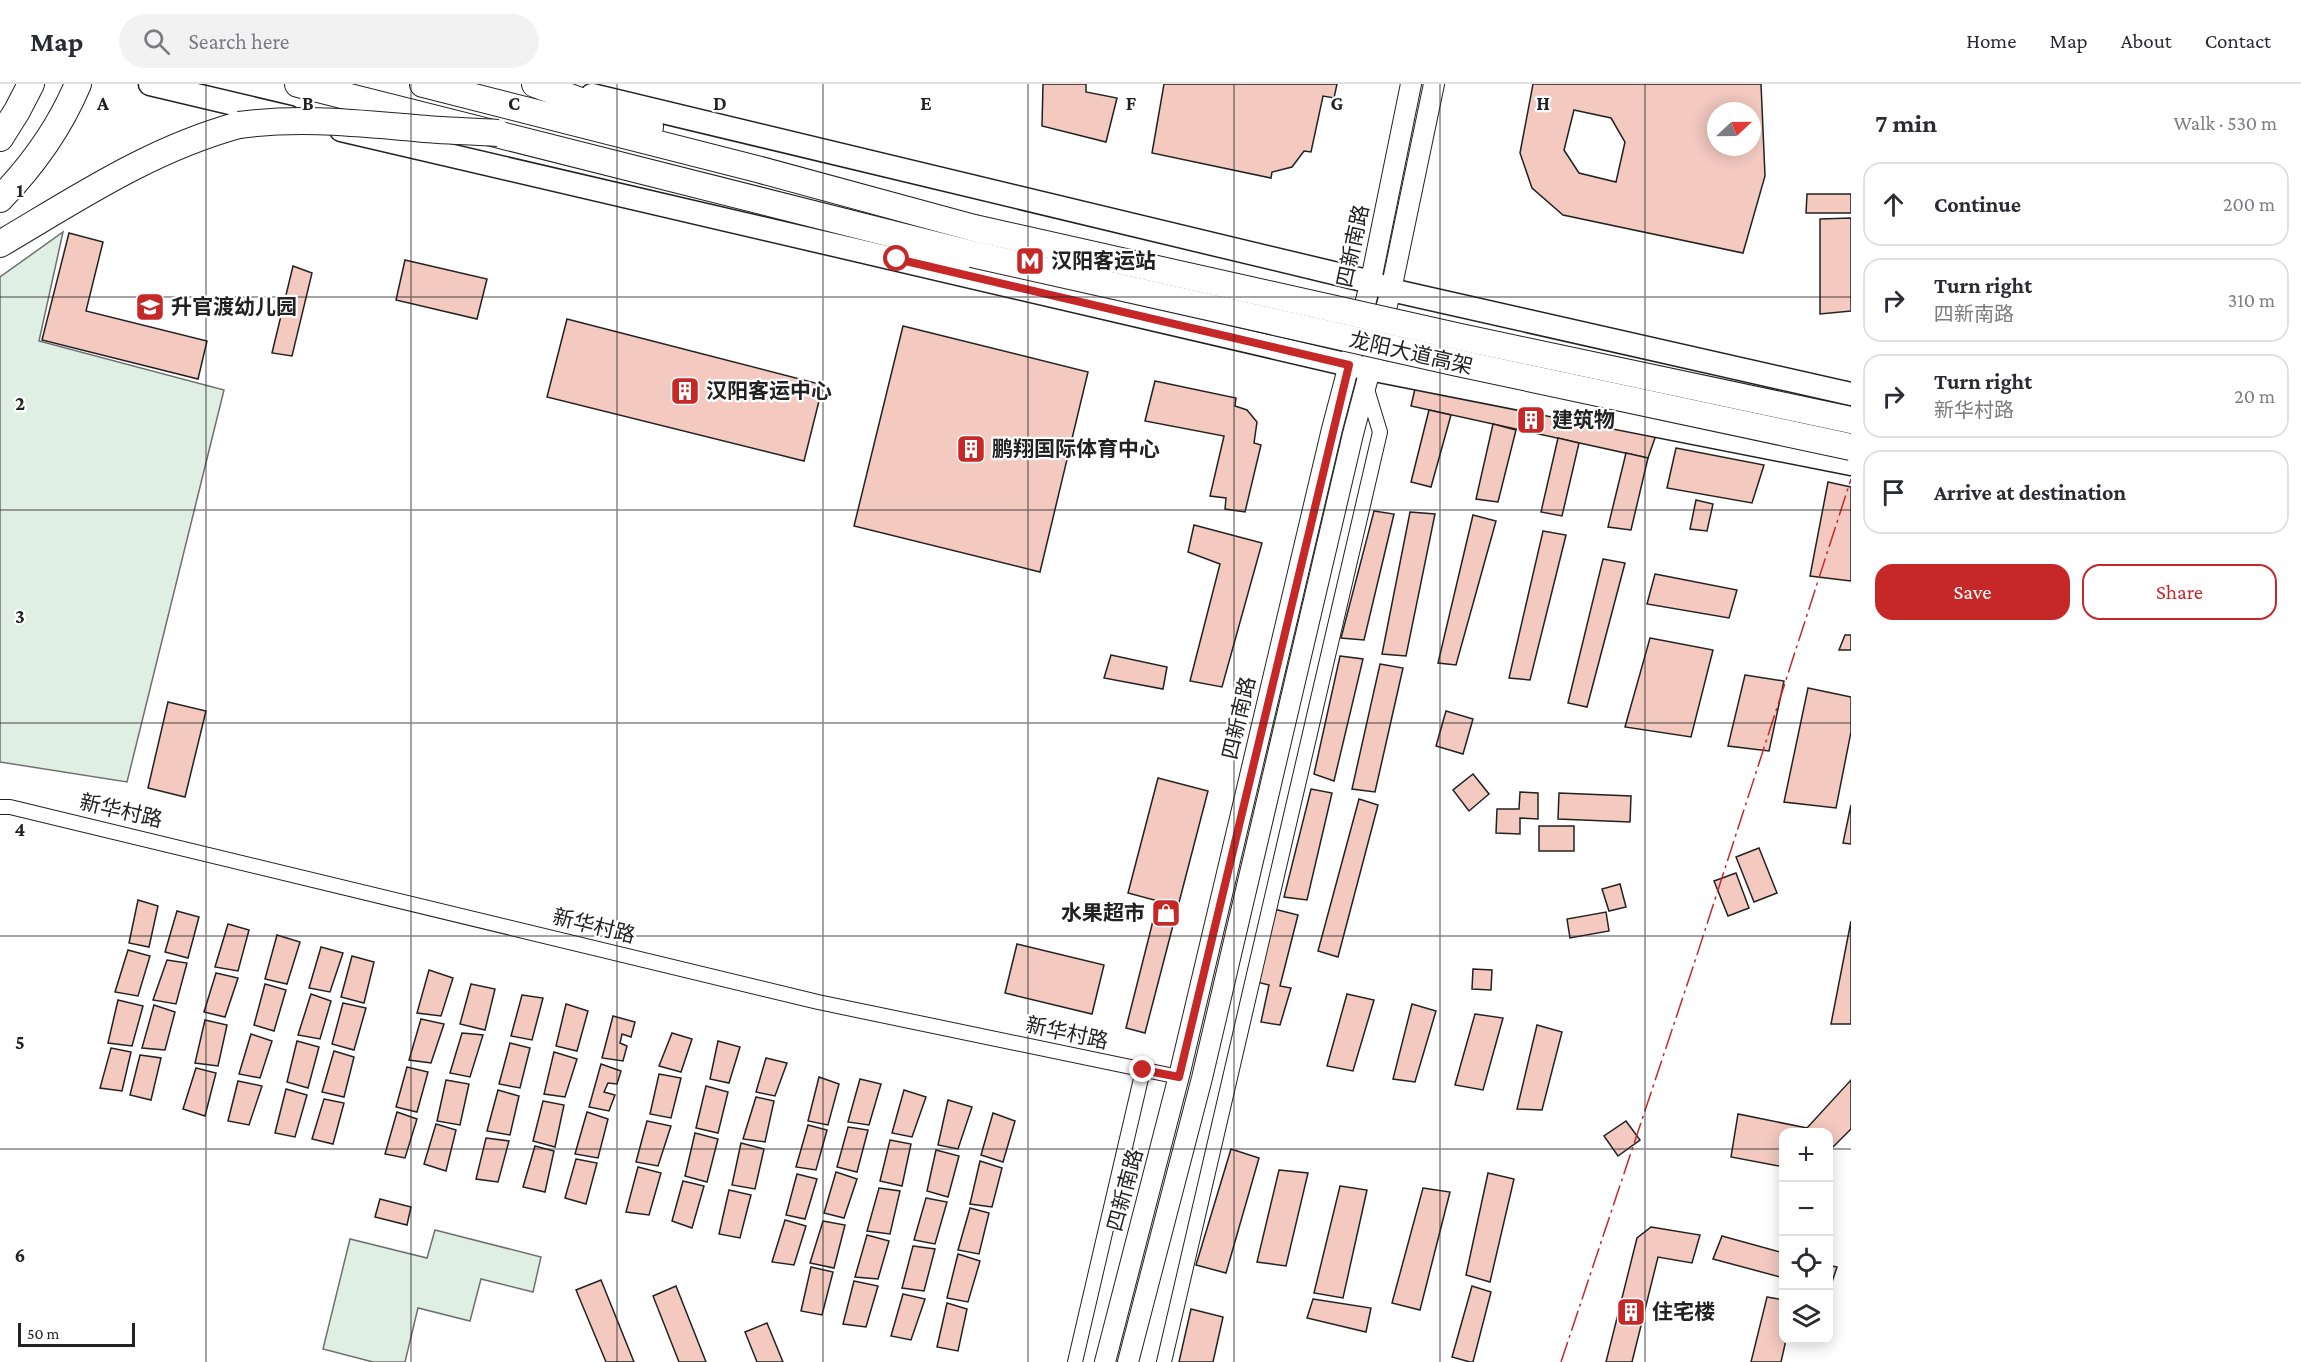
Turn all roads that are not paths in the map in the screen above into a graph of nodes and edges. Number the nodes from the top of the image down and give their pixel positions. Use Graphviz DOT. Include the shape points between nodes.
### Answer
graph roads {
  1 [pos="31,84"];
  2 [pos="78,84"];
  3 [pos="150,84"];
  4 [pos="298,84"];
  5 [pos="423,84"];
  6 [pos="535,84"];
  7 [pos="545,84"];
  8 [pos="1411,84"];
  9 [pos="1434,84"];
  10 [pos="498,133"];
  11 [pos="0,138"];
  12 [pos="757,169"];
  13 [pos="0,199"];
  14 [pos="0,244"];
  15 [pos="1381,286"];
  16 [pos="1362,373"];
  17 [pos="1851,394"];
  18 [pos="1851,420"];
  19 [pos="1851,447"];
  20 [pos="1851,464"];
  21 [pos="0,807"];
  22 [pos="1143,1070"];
  23 [pos="1179,1077"];
  24 [pos="1075,1362"];
  25 [pos="1105,1362"];
  26 [pos="1128,1362"];
  27 [pos="1164,1362"];
  1 -- 11 [label="highway"];
  2 -- 13 [label="highway" via="48,140"];
  3 -- 16 [label="main road"];
  4 -- 10 [label="highway, bridge"];
  5 -- 12 [label="highway"];
  6 -- 12 [label="highway"];
  7 -- 15 [label="main road"];
  8 -- 15 [label="main road, 四新南路"];
  9 -- 15 [label="main road, 四新南路"];
  10 -- 14 [label="highway, bridge" via="322,120 239,125 156,154"];
  10 -- 19 [label="highway, 龙阳大道高架, bridge" via="972,254"];
  12 -- 18 [label="highway, 龙阳大道高架, bridge" via="974,228"];
  15 -- 16 [label="main road, 四新南路"];
  15 -- 17 [label="main road"];
  16 -- 20 [label="main road"];
  16 -- 23 [label="main road, 四新南路"];
  16 -- 26 [label="main road, 四新南路" via="1202,1078"];
  16 -- 27 [label="street" via="1380,432"];
  21 -- 22 [label="street, 新华村路" via="148,839 818,1002"];
  22 -- 23 [label="street, 新华村路"];
  22 -- 24 [label="street"];
  23 -- 25 [label="main road, 四新南路"];
}
